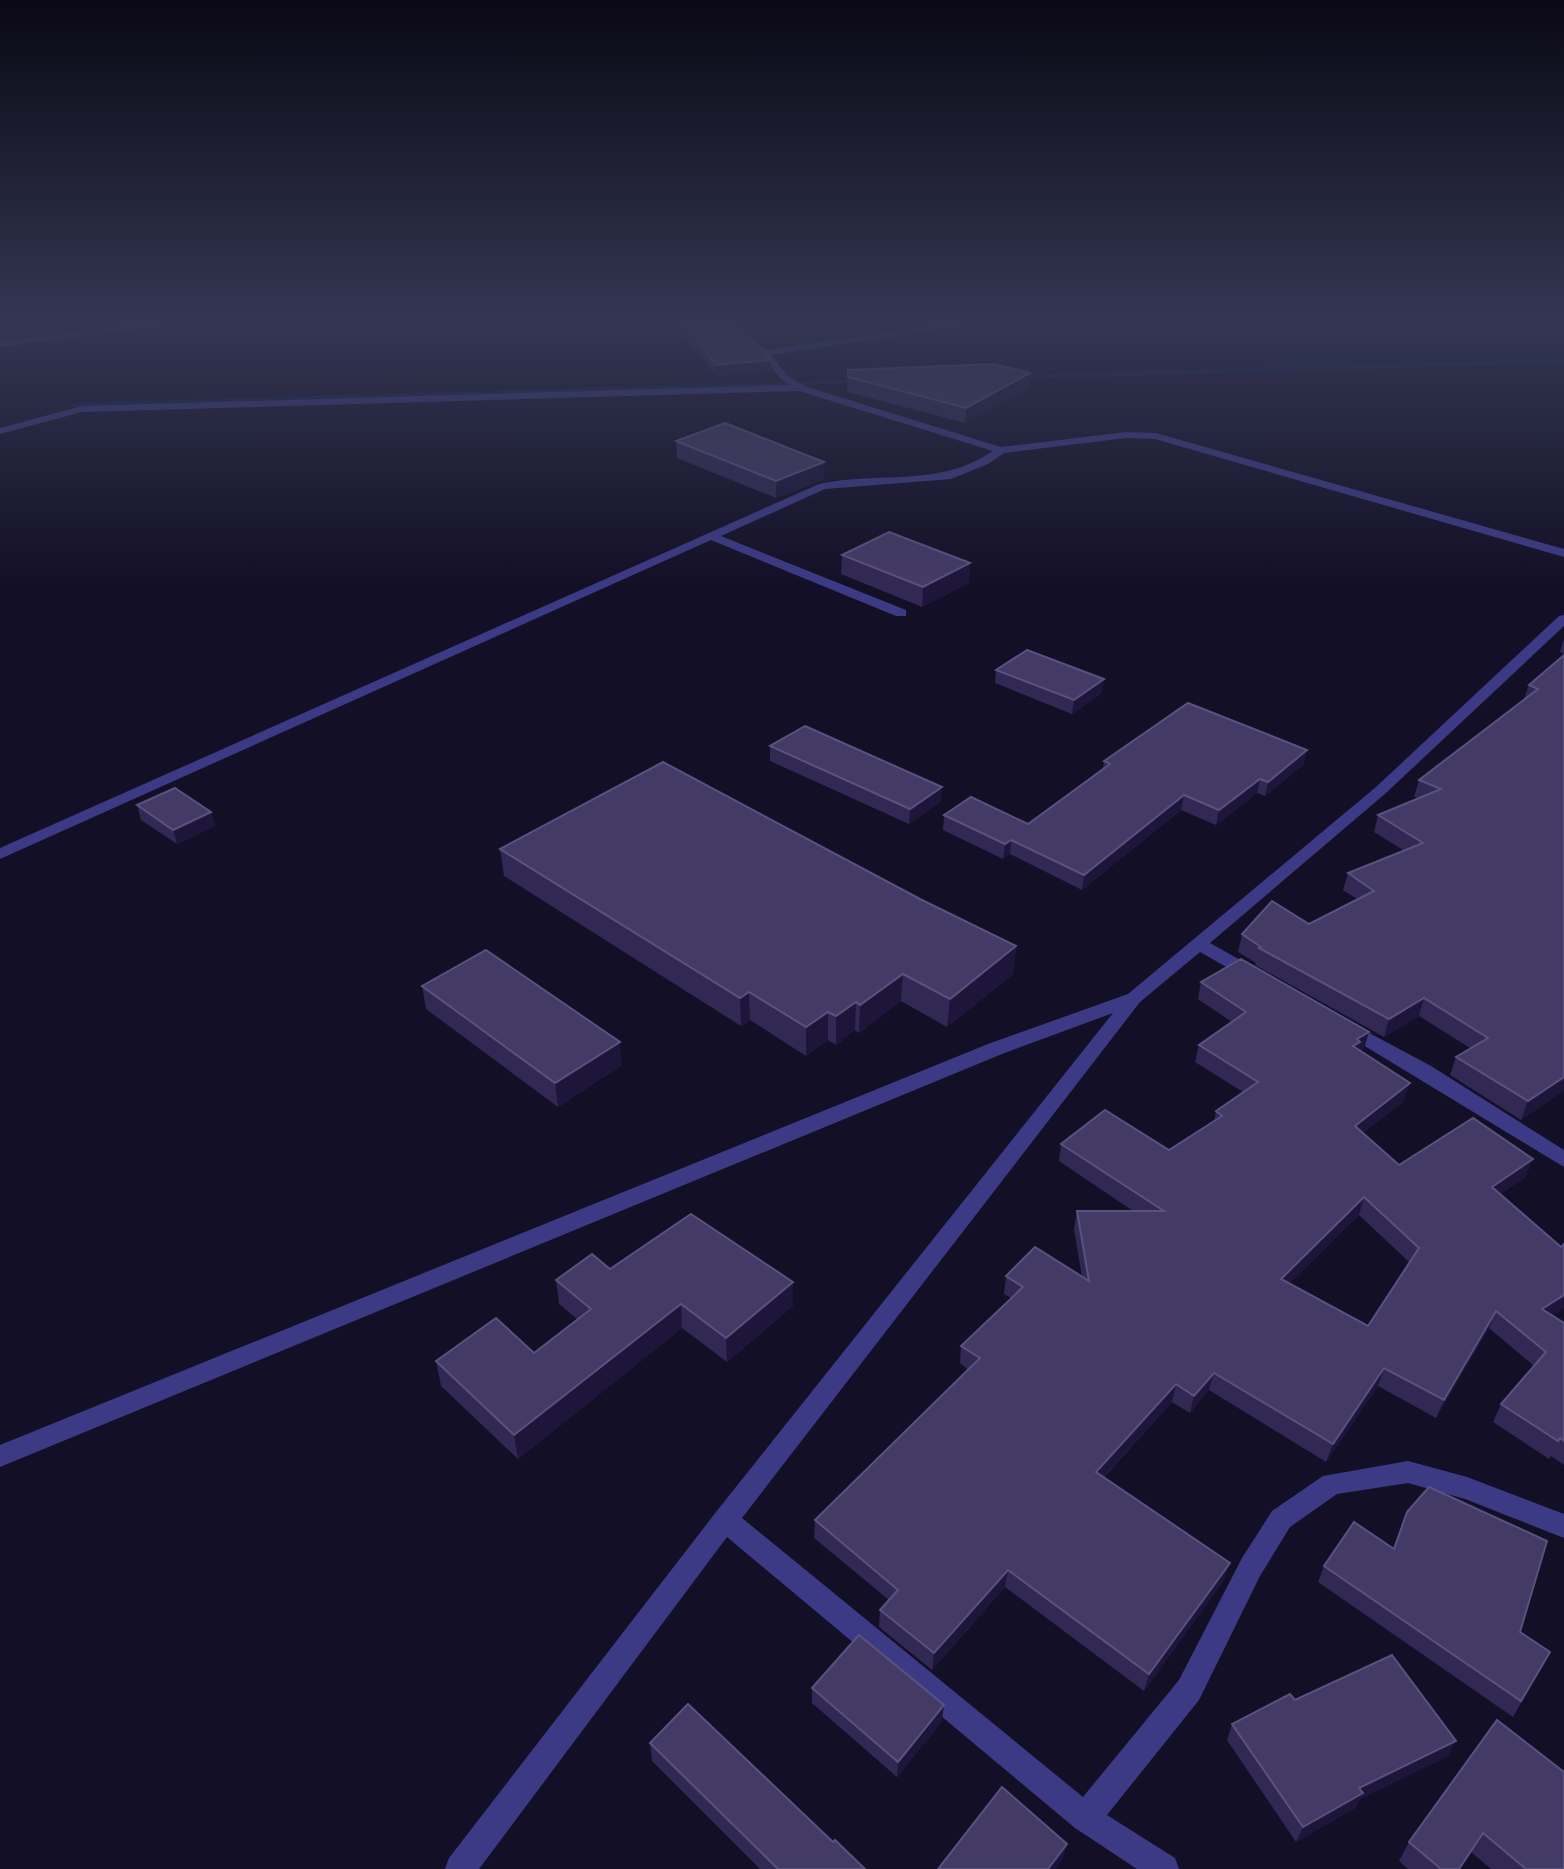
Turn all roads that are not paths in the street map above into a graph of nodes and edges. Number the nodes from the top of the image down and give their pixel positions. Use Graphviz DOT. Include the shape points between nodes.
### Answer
graph roads {
  1 [pos="74,410"];
  2 [pos="868,410"];
  3 [pos="0,431"];
  4 [pos="1001,450"];
  5 [pos="712,536"];
  6 [pos="1564,553"];
  7 [pos="901,613"];
  8 [pos="1564,619"];
  9 [pos="0,855"];
  10 [pos="1197,943"];
  11 [pos="1269,984"];
  12 [pos="1134,998"];
  13 [pos="1328,1017"];
  14 [pos="1560,1151"];
  15 [pos="0,1456"];
  16 [pos="725,1520"];
  17 [pos="1564,1526"];
  18 [pos="1085,1818"];
  19 [pos="460,1869"];
  20 [pos="1164,1869"];
  1 -- 3 [label="street"];
  2 -- 4 [label="street"];
  4 -- 5 [label="street" via="951,476 823,486"];
  4 -- 6 [label="street" via="1126,435 1156,436"];
  5 -- 7 [label="street"];
  5 -- 9 [label="street"];
  8 -- 10 [label="street" via="1381,790"];
  10 -- 11 [label="street"];
  10 -- 12 [label="street"];
  12 -- 15 [label="street" via="995,1048"];
  12 -- 16 [label="street"];
  13 -- 14 [label="street"];
  16 -- 18 [label="street"];
  16 -- 19 [label="street"];
  17 -- 18 [label="street" via="1467,1488 1408,1472 1332,1484 1281,1519 1251,1567 1189,1690"];
  18 -- 20 [label="street"];
}
